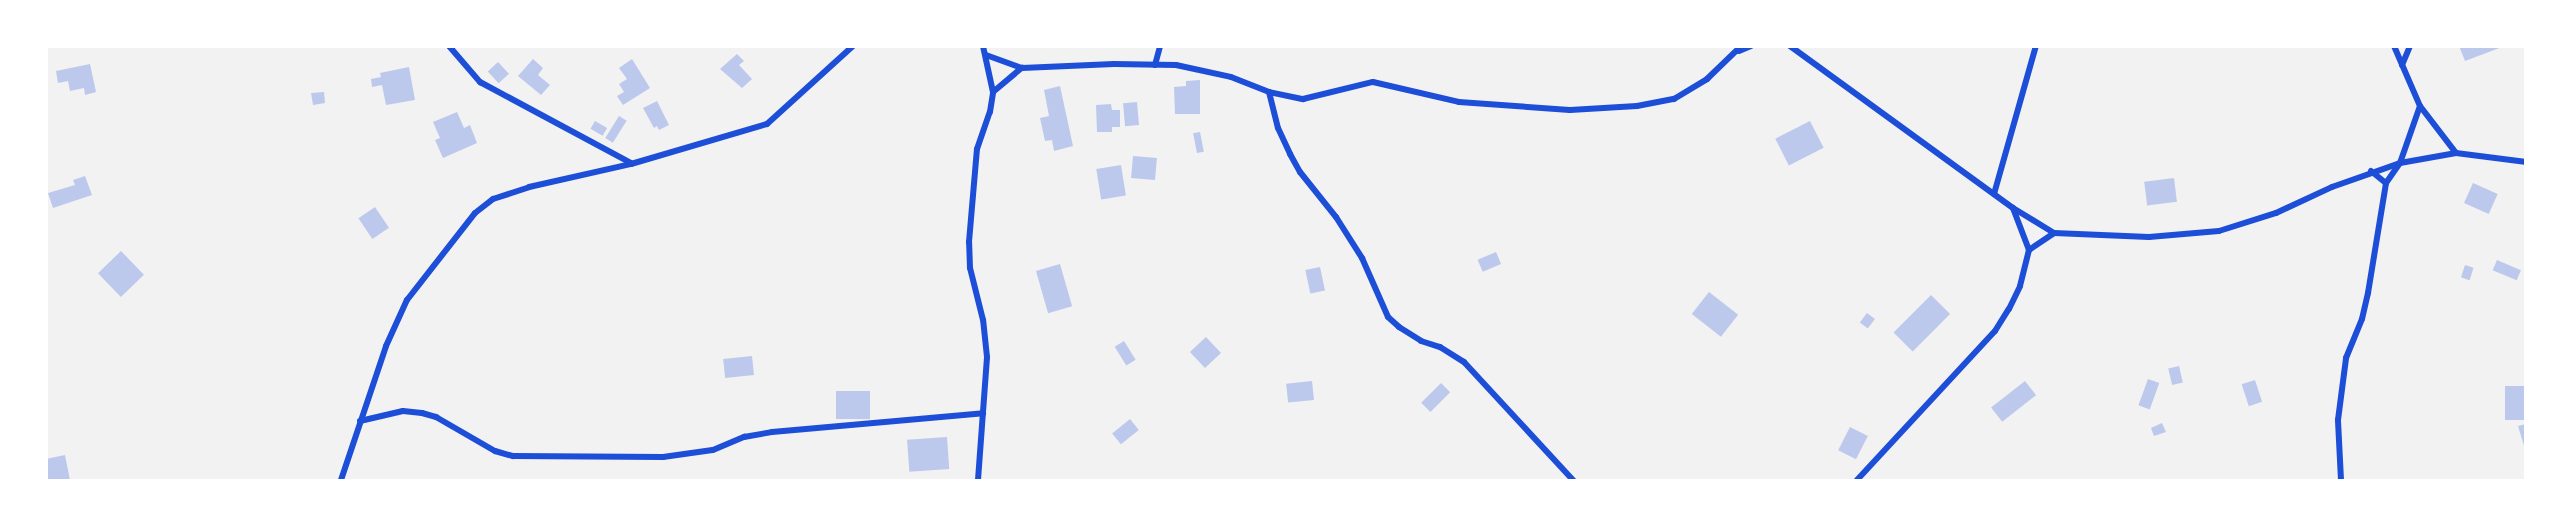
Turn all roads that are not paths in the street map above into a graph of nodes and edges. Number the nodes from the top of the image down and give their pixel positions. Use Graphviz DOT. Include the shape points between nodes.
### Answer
graph roads {
  1 [pos="449,46"];
  2 [pos="853,46"];
  3 [pos="983,46"];
  4 [pos="1160,46"];
  5 [pos="1751,46"];
  6 [pos="1790,46"];
  7 [pos="2036,46"];
  8 [pos="2394,46"];
  9 [pos="2410,46"];
  10 [pos="1740,49"];
  11 [pos="986,56"];
  12 [pos="1155,65"];
  13 [pos="2402,65"];
  14 [pos="1022,68"];
  15 [pos="993,92"];
  16 [pos="1269,92"];
  17 [pos="2420,106"];
  18 [pos="2456,153"];
  19 [pos="2526,162"];
  20 [pos="2400,163"];
  21 [pos="632,164"];
  22 [pos="2371,171"];
  23 [pos="2386,183"];
  24 [pos="1994,194"];
  25 [pos="2013,208"];
  26 [pos="2054,233"];
  27 [pos="2029,250"];
  28 [pos="983,413"];
  29 [pos="360,421"];
  30 [pos="340,480"];
  31 [pos="978,480"];
  32 [pos="1573,480"];
  33 [pos="1857,480"];
  34 [pos="2341,480"];
  1 -- 21 [label="street" via="480,82"];
  2 -- 21 [label="street" via="767,124"];
  3 -- 11 [label="street"];
  4 -- 12 [label="street"];
  5 -- 10 [label="street"];
  6 -- 24 [label="street"];
  7 -- 24 [label="street"];
  8 -- 13 [label="street"];
  9 -- 13 [label="street"];
  10 -- 16 [label="street" via="1688,93 1637,106 1570,111 1459,102 1373,82 1303,99"];
  11 -- 14 [label="street"];
  11 -- 15 [label="street"];
  12 -- 14 [label="street"];
  12 -- 16 [label="street" via="1211,72"];
  13 -- 17 [label="street"];
  14 -- 15 [label="street"];
  15 -- 28 [label="street" via="977,149 969,242 970,268 987,357"];
  16 -- 32 [label="street" via="1278,128 1290,154 1362,258 1388,317 1421,341 1464,362"];
  17 -- 18 [label="street"];
  17 -- 20 [label="street"];
  18 -- 19 [label="street"];
  18 -- 20 [label="street"];
  20 -- 22 [label="street"];
  20 -- 23 [label="street"];
  21 -- 29 [label="street" via="529,187 493,199 475,213 407,300 386,345"];
  22 -- 23 [label="street"];
  22 -- 26 [label="street" via="2276,213 2219,231 2149,237"];
  23 -- 34 [label="street" via="2368,293 2346,358 2341,386"];
  24 -- 25 [label="street"];
  25 -- 26 [label="street"];
  25 -- 27 [label="street"];
  26 -- 27 [label="street"];
  27 -- 33 [label="street" via="2020,286 1995,331"];
  28 -- 29 [label="street" via="772,432 713,450 663,457 513,456 495,451 422,413 403,411"];
  28 -- 31 [label="street"];
  29 -- 30 [label="street"];
}
